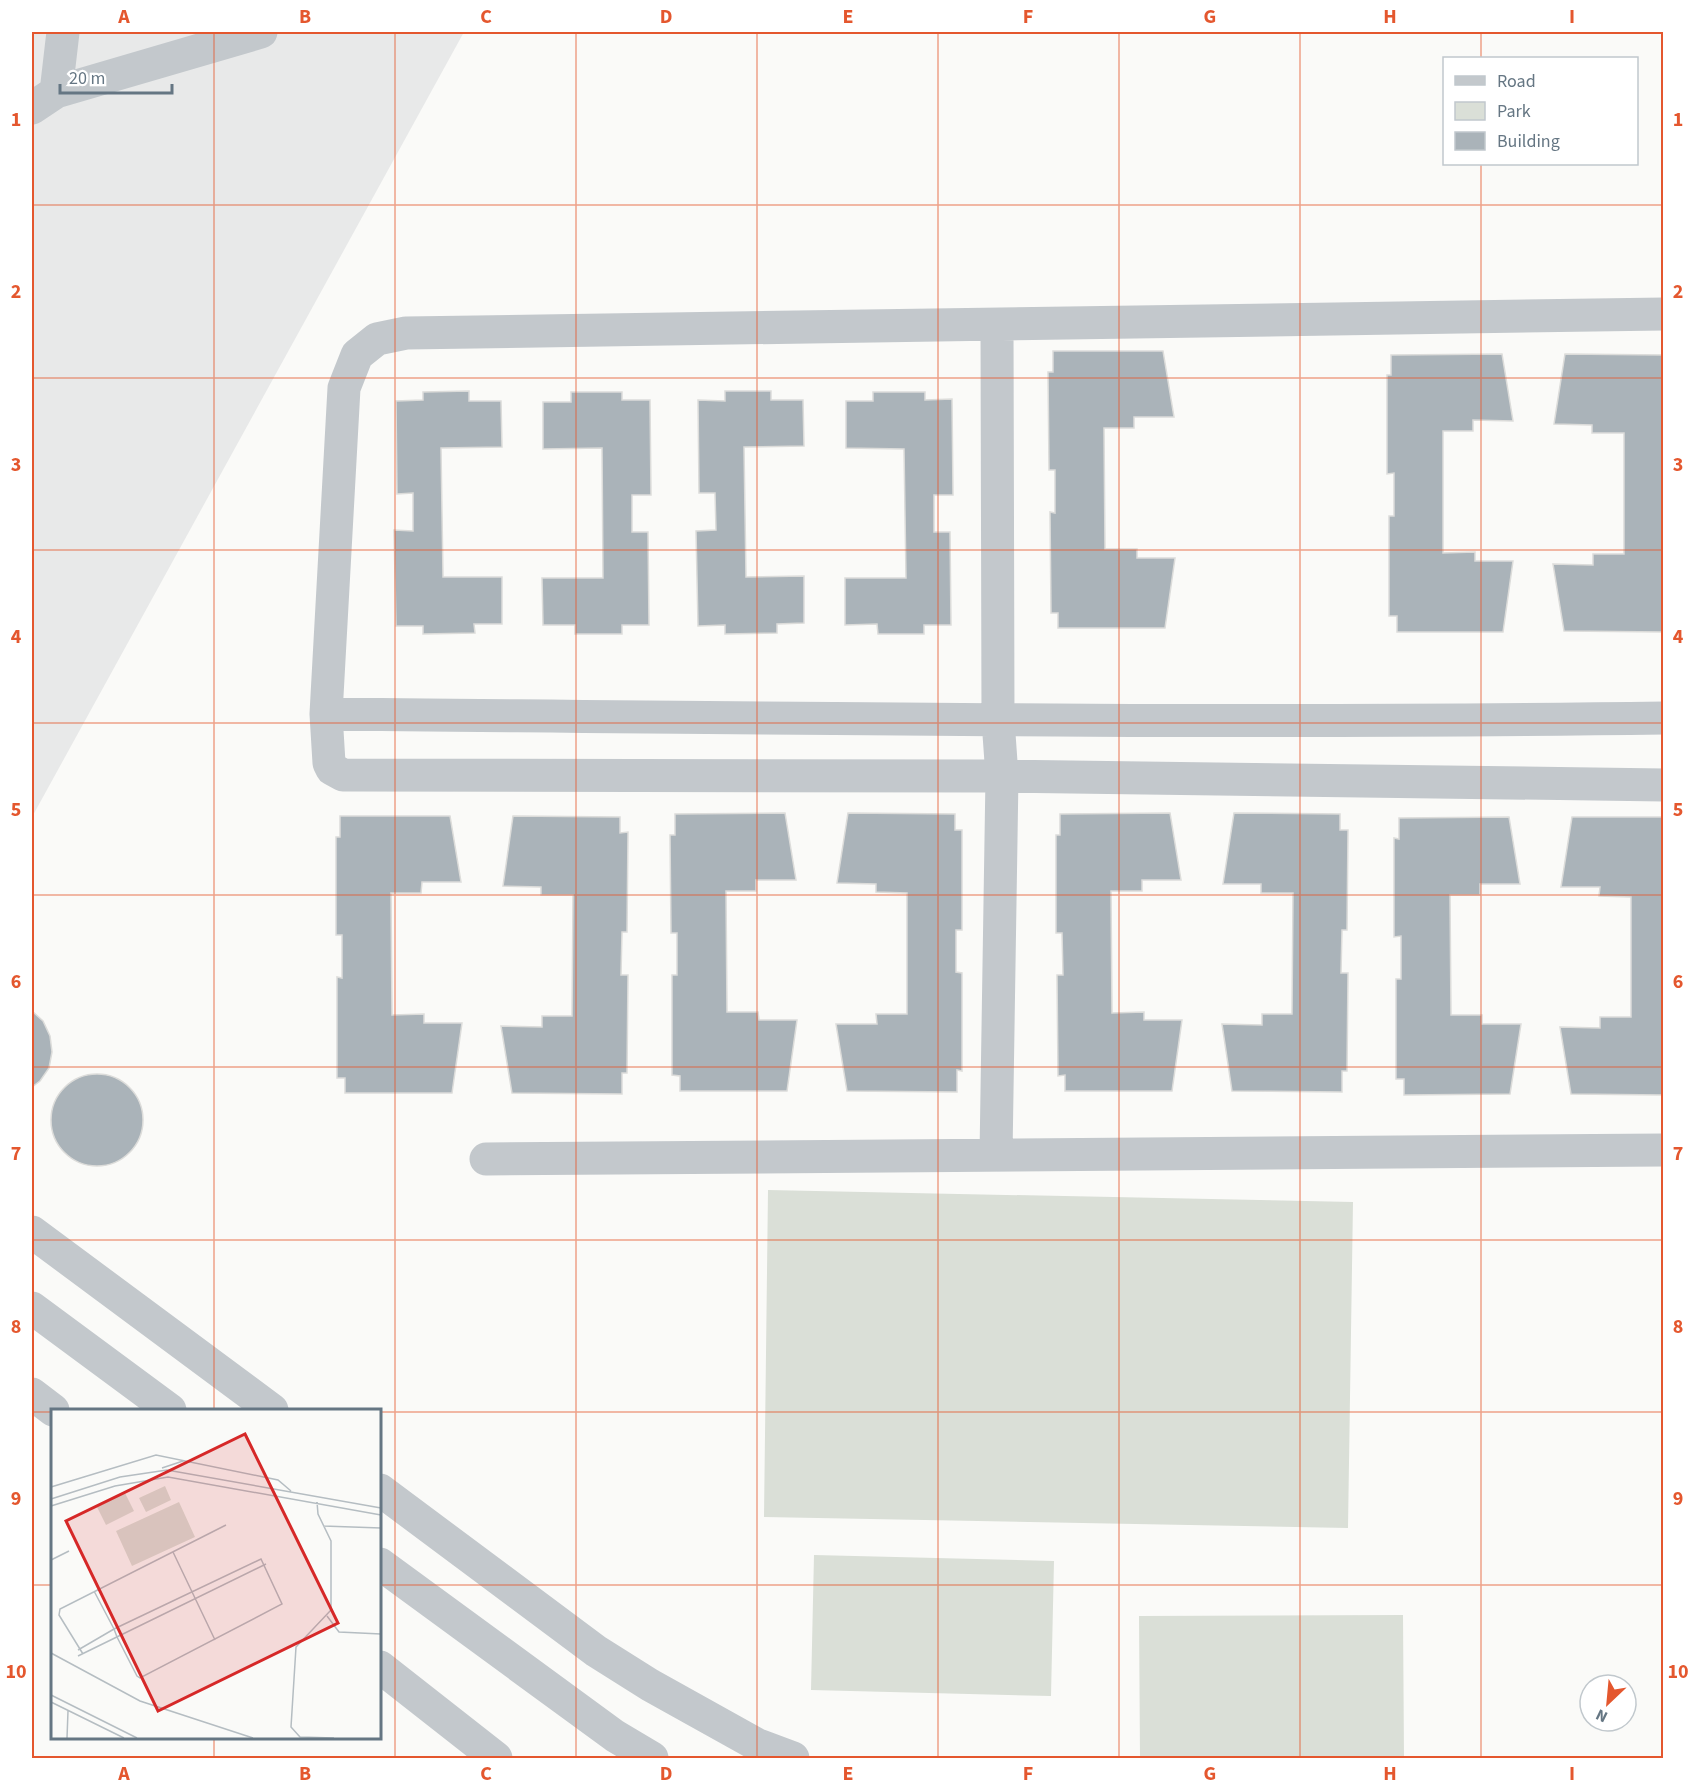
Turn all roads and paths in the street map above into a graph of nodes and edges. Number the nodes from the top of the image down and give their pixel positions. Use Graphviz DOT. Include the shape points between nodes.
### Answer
graph roads {
  1 [pos="63,32"];
  2 [pos="261,32"];
  3 [pos="44,100"];
  4 [pos="1664,314"];
  5 [pos="997,325"];
  6 [pos="326,714"];
  7 [pos="1664,718"];
  8 [pos="998,720"];
  9 [pos="1002,776"];
  10 [pos="1664,785"];
  11 [pos="1664,1150"];
  12 [pos="996,1155"];
  13 [pos="486,1160"];
  14 [pos="32,1232"];
  15 [pos="32,1308"];
  16 [pos="32,1394"];
  17 [pos="52,1409"];
  18 [pos="169,1409"];
  19 [pos="271,1409"];
  20 [pos="381,1492"];
  21 [pos="381,1565"];
  22 [pos="381,1668"];
  23 [pos="496,1758"];
  24 [pos="652,1758"];
  25 [pos="793,1758"];
  1 -- 3 [label="street"];
  2 -- 3 [label="street"];
  4 -- 5 [label="street"];
  5 -- 6 [label="street" via="405,333 377,339 357,356 344,388"];
  5 -- 8 [label="street"];
  6 -- 8 [label="street"];
  6 -- 9 [label="street" via="329,763 332,770 343,775"];
  7 -- 8 [label="street"];
  8 -- 9 [label="street"];
  9 -- 10 [label="street"];
  9 -- 12 [label="street"];
  11 -- 12 [label="street"];
  12 -- 13 [label="street"];
  14 -- 19 [label="street"];
  15 -- 18 [label="street"];
  16 -- 17 [label="street"];
  20 -- 25 [label="street" via="596,1651 756,1744"];
  21 -- 24 [label="street" via="615,1736"];
  22 -- 23 [label="street"];
}
